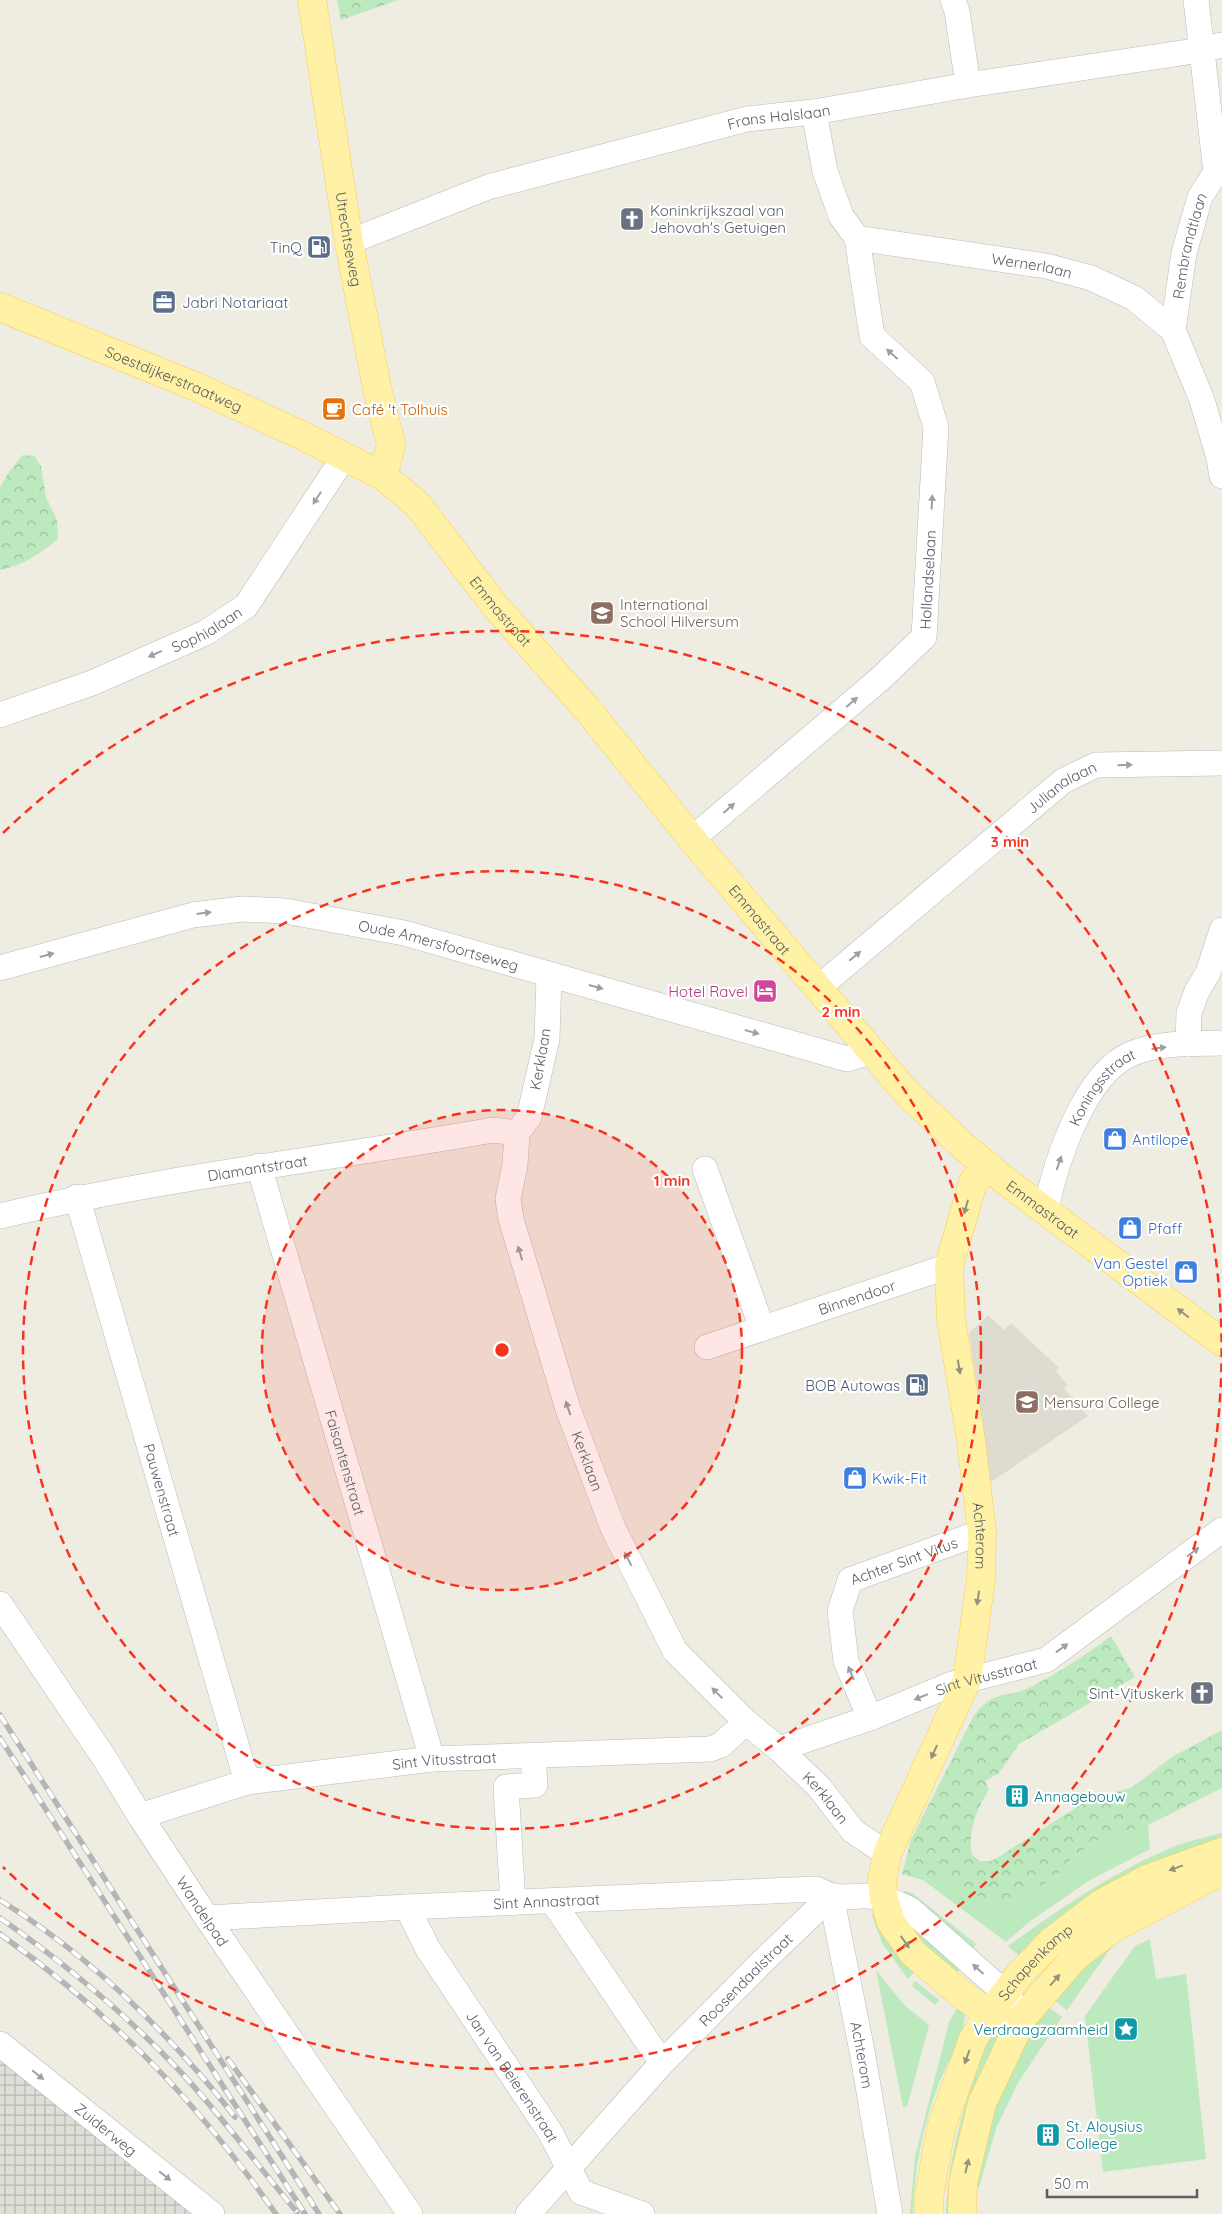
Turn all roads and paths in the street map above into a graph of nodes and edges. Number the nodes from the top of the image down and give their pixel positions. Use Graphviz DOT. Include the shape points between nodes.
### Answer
graph roads {
  1 [pos="312,0"];
  2 [pos="953,0"];
  3 [pos="1196,0"];
  4 [pos="1211,48"];
  5 [pos="968,85"];
  6 [pos="814,112"];
  7 [pos="1219,171"];
  8 [pos="857,238"];
  9 [pos="349,242"];
  10 [pos="0,307"];
  11 [pos="1173,330"];
  12 [pos="344,457"];
  13 [pos="383,476"];
  14 [pos="1222,476"];
  15 [pos="0,715"];
  16 [pos="1222,762"];
  17 [pos="692,840"];
  18 [pos="1222,930"];
  19 [pos="0,968"];
  20 [pos="549,974"];
  21 [pos="818,988"];
  22 [pos="1222,1043"];
  23 [pos="1188,1044"];
  24 [pos="872,1051"];
  25 [pos="517,1133"];
  26 [pos="259,1166"];
  27 [pos="989,1166"];
  28 [pos="705,1169"];
  29 [pos="77,1198"];
  30 [pos="1046,1210"];
  31 [pos="0,1216"];
  32 [pos="950,1266"];
  33 [pos="762,1328"];
  34 [pos="1222,1342"];
  35 [pos="707,1347"];
  36 [pos="1222,1530"];
  37 [pos="982,1532"];
  38 [pos="0,1604"];
  39 [pos="967,1680"];
  40 [pos="870,1718"];
  41 [pos="746,1722"];
  42 [pos="779,1749"];
  43 [pos="533,1755"];
  44 [pos="432,1759"];
  45 [pos="247,1782"];
  46 [pos="140,1816"];
  47 [pos="1222,1852"];
  48 [pos="887,1854"];
  49 [pos="1222,1871"];
  50 [pos="831,1896"];
  51 [pos="884,1899"];
  52 [pos="553,1902"];
  53 [pos="512,1903"];
  54 [pos="407,1907"];
  55 [pos="208,1918"];
  56 [pos="1005,1993"];
  57 [pos="989,2014"];
  58 [pos="1020,2022"];
  59 [pos="0,2044"];
  60 [pos="662,2063"];
  61 [pos="568,2168"];
  62 [pos="212,2214"];
  63 [pos="410,2214"];
  64 [pos="528,2214"];
  65 [pos="642,2214"];
  66 [pos="890,2214"];
  67 [pos="929,2214"];
  68 [pos="962,2214"];
  1 -- 9 [label="main road, Utrechtseweg"];
  2 -- 5 [label="street"];
  3 -- 4 [label="street"];
  4 -- 5 [label="street, Frans Halslaan"];
  4 -- 7 [label="street" via="1206,83"];
  5 -- 6 [label="street, Frans Halslaan"];
  6 -- 8 [label="street" via="825,171 841,216"];
  6 -- 9 [label="street, Frans Halslaan" via="747,119 488,187"];
  7 -- 11 [label="street, Rembrandtlaan" via="1200,197 1184,253"];
  8 -- 11 [label="street, Wernerlaan" via="1046,266 1091,278 1134,298"];
  17 -- 8 [label="street, Hollandselaan, one-way" via="880,679 924,637 936,427 922,382 872,336"];
  9 -- 13 [label="main road, Utrechtseweg" via="391,444"];
  10 -- 12 [label="main road, Soestdijkerstraatweg" via="199,388"];
  11 -- 14 [label="street, Wernerlaan" via="1202,400"];
  12 -- 13 [label="main road, Emmastraat"];
  12 -- 15 [label="street, Sophialaan, one-way" via="246,606 205,633 92,683"];
  13 -- 17 [label="main road, Emmastraat" via="417,504 496,607 587,709"];
  21 -- 16 [label="street, Julianalaan, one-way" via="1063,781 1096,765"];
  17 -- 21 [label="main road, Emmastraat"];
  18 -- 23 [label="street" via="1208,973 1189,1013"];
  19 -- 20 [label="street, Oude Amersfoortseweg, one-way" via="193,915 242,908 285,911 404,933"];
  20 -- 24 [label="street, Oude Amersfoortseweg, one-way" via="847,1058"];
  20 -- 25 [label="street, Kerklaan" via="547,1039 529,1117"];
  21 -- 24 [label="main road, Emmastraat"];
  22 -- 23 [label="street, Koningsstraat"];
  30 -- 23 [label="street, Koningsstraat, one-way" via="1073,1123 1107,1072 1119,1060 1132,1054"];
  24 -- 27 [label="main road, Emmastraat" via="906,1092"];
  25 -- 26 [label="street, Diamantstraat" via="493,1130"];
  41 -- 25 [label="street, Kerklaan, one-way" via="675,1651 613,1528 568,1409 510,1220 508,1199"];
  26 -- 29 [label="street, Diamantstraat"];
  26 -- 44 [label="street, Faisantenstraat"];
  27 -- 30 [label="main road, Emmastraat"];
  27 -- 32 [label="main road, Achterom, one-way" via="973,1182"];
  28 -- 33 [label="street"];
  29 -- 31 [label="street, Diamantstraat"];
  29 -- 45 [label="street, Pauwenstraat"];
  34 -- 30 [label="main road, Emmastraat, one-way"];
  32 -- 33 [label="street, Binnendoor"];
  32 -- 37 [label="main road, Achterom, one-way" via="951,1319"];
  33 -- 35 [label="street, Binnendoor"];
  39 -- 36 [label="street, Sint Vitusstraat, one-way" via="1046,1660"];
  37 -- 39 [label="main road, Achterom, one-way" via="981,1579"];
  40 -- 37 [label="street, Achter Sint Vitus, one-way" via="846,1661 840,1611 850,1580"];
  38 -- 46 [label="street, Wandelpad"];
  39 -- 40 [label="street, Sint Vitusstraat, one-way"];
  39 -- 48 [label="main road, Achterom, one-way"];
  40 -- 42 [label="street, Sint Vitusstraat"];
  41 -- 42 [label="street, Kerklaan"];
  41 -- 43 [label="street, Sint Vitusstraat" via="721,1745 710,1749"];
  42 -- 48 [label="street, Kerklaan" via="819,1787 853,1831"];
  43 -- 44 [label="street, Sint Vitusstraat"];
  43 -- 53 [label="street" via="535,1785 506,1787"];
  44 -- 45 [label="street, Sint Vitusstraat"];
  45 -- 46 [label="street, Sint Vitusstraat"];
  46 -- 55 [label="street, Wandelpad"];
  47 -- 56 [label="main road, Schapenkamp, one-way" via="1147,1879 1102,1903 1052,1941"];
  48 -- 51 [label="main road, Achterom" via="882,1880"];
  58 -- 49 [label="main road, Schapenkamp, one-way" via="1076,1956 1113,1928"];
  50 -- 51 [label="street, Sint Annastraat"];
  50 -- 52 [label="street, Sint Annastraat" via="816,1889"];
  50 -- 60 [label="street, Roosendaalstraat"];
  50 -- 66 [label="street, Achterom"];
  56 -- 51 [label="street, one-way" via="910,1910 898,1902"];
  51 -- 57 [label="main road, Achterom, one-way" via="891,1922 913,1953"];
  52 -- 53 [label="street, Sint Annastraat"];
  52 -- 60 [label="street"];
  53 -- 54 [label="street, Sint Annastraat"];
  54 -- 55 [label="street, Sint Annastraat"];
  54 -- 61 [label="street, Jan van Beierenstraat" via="428,1949 550,2132"];
  55 -- 63 [label="street, Wandelpad"];
  56 -- 57 [label="main road, Schapenkamp"];
  56 -- 58 [label="street"];
  57 -- 58 [label="main road, Achterom"];
  57 -- 67 [label="main road, Schapenkamp, one-way" via="974,2039 941,2128"];
  68 -- 58 [label="main road, Schapenkamp, one-way" via="964,2183 982,2103"];
  59 -- 62 [label="street, Zuiderweg, one-way"];
  60 -- 61 [label="street, Roosendaalstraat"];
  61 -- 64 [label="street, Roosendaalstraat"];
  61 -- 65 [label="street, Jan van Beierenstraat" via="581,2192"];
}
